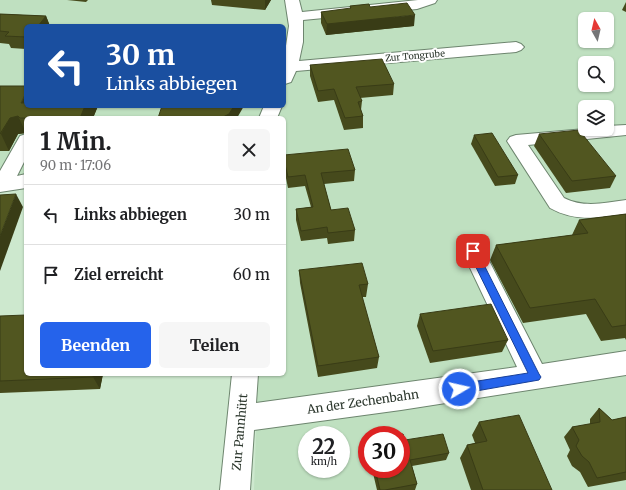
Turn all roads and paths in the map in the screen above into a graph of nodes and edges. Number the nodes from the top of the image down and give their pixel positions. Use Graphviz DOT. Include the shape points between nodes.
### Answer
graph roads {
  1 [pos="292,0"];
  2 [pos="430,0"];
  3 [pos="296,17"];
  4 [pos="516,47"];
  5 [pos="287,74"];
  6 [pos="626,130"];
  7 [pos="24,144"];
  8 [pos="24,181"];
  9 [pos="1,185"];
  10 [pos="626,207"];
  11 [pos="473,251"];
  12 [pos="626,363"];
  13 [pos="245,376"];
  14 [pos="535,377"];
  15 [pos="242,418"];
  16 [pos="235,490"];
  1 -- 3 [label="street"];
  2 -- 3 [label="street" via="418,5"];
  3 -- 5 [label="street"];
  4 -- 5 [label="street, Zur Tongrube"];
  6 -- 10 [label="street" via="516,141 557,203 566,209 578,212"];
  7 -- 9 [label="street"];
  8 -- 9 [label="street"];
  11 -- 14 [label="street"];
  12 -- 14 [label="street, An der Zechenbahn"];
  13 -- 15 [label="street, Zur Pannhütt"];
  14 -- 15 [label="street, An der Zechenbahn" via="401,398"];
  15 -- 16 [label="street, Zur Pannhütt"];
}
